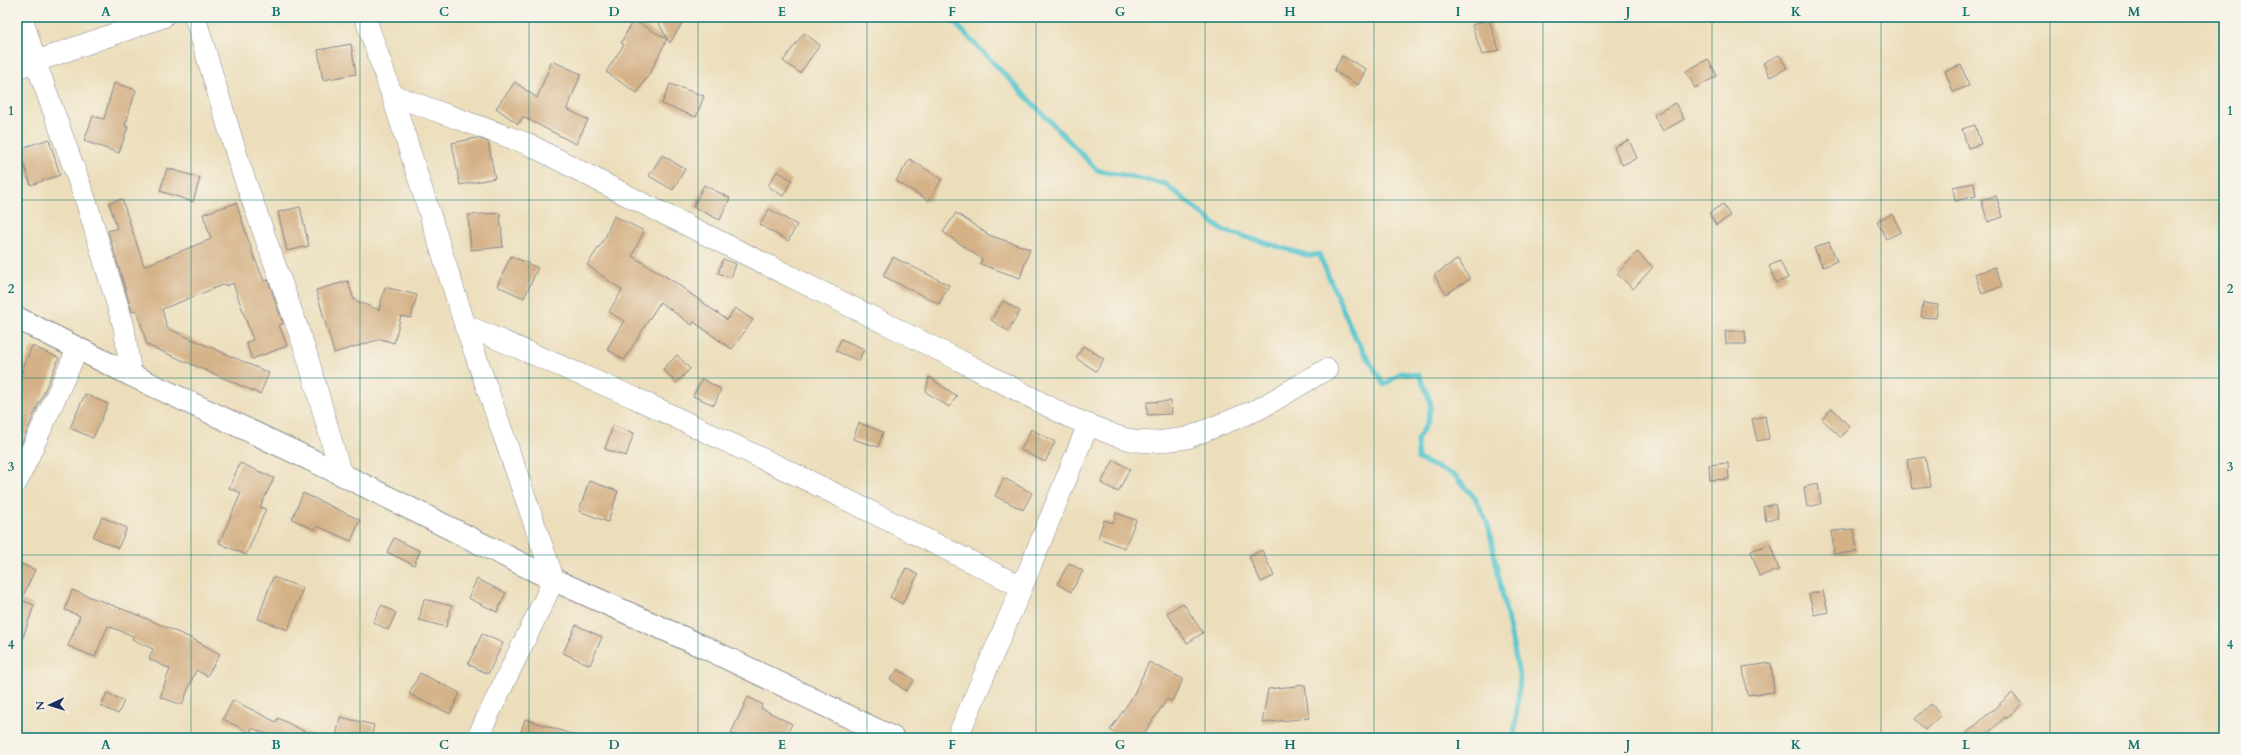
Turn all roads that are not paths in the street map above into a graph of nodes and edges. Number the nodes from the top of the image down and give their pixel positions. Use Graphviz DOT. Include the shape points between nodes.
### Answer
graph roads {
  1 [pos="22,17"];
  2 [pos="163,17"];
  3 [pos="195,17"];
  4 [pos="365,17"];
  5 [pos="26,66"];
  6 [pos="392,95"];
  7 [pos="17,318"];
  8 [pos="465,325"];
  9 [pos="78,348"];
  10 [pos="1327,369"];
  11 [pos="131,375"];
  12 [pos="1088,425"];
  13 [pos="341,474"];
  14 [pos="17,482"];
  15 [pos="554,580"];
  16 [pos="1022,587"];
  17 [pos="477,738"];
  18 [pos="893,738"];
  19 [pos="957,738"];
  1 -- 5 [label="street"];
  2 -- 5 [label="street"];
  3 -- 13 [label="street" via="240,166 306,352"];
  4 -- 6 [label="street"];
  5 -- 11 [label="street" via="89,211 124,327"];
  6 -- 8 [label="street"];
  6 -- 12 [label="street" via="528,144"];
  7 -- 9 [label="main road"];
  8 -- 15 [label="street"];
  8 -- 16 [label="street" via="635,398"];
  9 -- 11 [label="main road"];
  9 -- 14 [label="street"];
  10 -- 12 [label="street" via="1259,409 1187,438 1156,442 1134,441"];
  11 -- 13 [label="main road"];
  12 -- 16 [label="street"];
  13 -- 15 [label="main road"];
  15 -- 17 [label="street"];
  15 -- 18 [label="main road" via="706,648"];
  16 -- 19 [label="street"];
}
